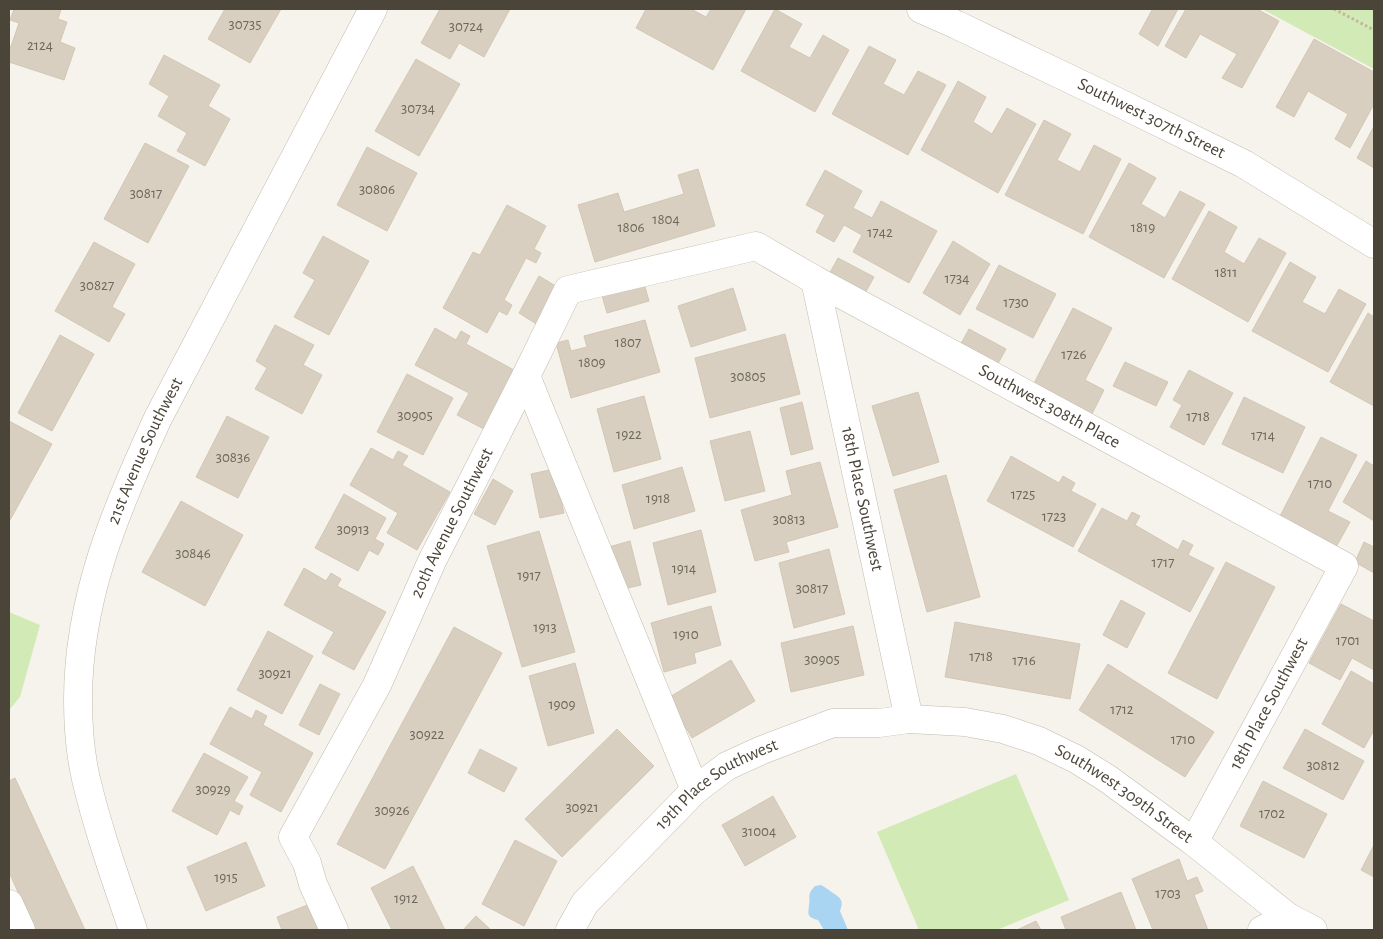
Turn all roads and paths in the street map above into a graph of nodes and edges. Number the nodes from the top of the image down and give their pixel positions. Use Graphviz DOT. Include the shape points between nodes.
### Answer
graph roads {
  1 [pos="373,9"];
  2 [pos="921,9"];
  3 [pos="1334,9"];
  4 [pos="1374,30"];
  5 [pos="1374,244"];
  6 [pos="756,246"];
  7 [pos="815,280"];
  8 [pos="526,376"];
  9 [pos="1344,566"];
  10 [pos="909,719"];
  11 [pos="695,790"];
  12 [pos="1194,842"];
  13 [pos="9,904"];
  14 [pos="1288,917"];
  15 [pos="21,930"];
  16 [pos="133,930"];
  17 [pos="334,930"];
  18 [pos="570,930"];
  19 [pos="1262,930"];
  20 [pos="1313,930"];
  1 -- 16 [label="street, 21st Avenue Southwest" via="158,418 133,471 95,575 81,642 78,726 85,777"];
  2 -- 5 [label="street, Southwest 307th Street" via="1244,164"];
  3 -- 4 [label="path"];
  6 -- 7 [label="street, Southwest 308th Place"];
  6 -- 8 [label="street, 20th Avenue Southwest" via="568,290"];
  7 -- 9 [label="street, Southwest 308th Place"];
  7 -- 10 [label="street, 18th Place Southwest"];
  8 -- 11 [label="street"];
  8 -- 17 [label="street, 20th Avenue Southwest" via="432,561 377,685 293,837"];
  9 -- 12 [label="street, 18th Place Southwest"];
  10 -- 11 [label="street, 19th Place Southwest" via="833,723 727,766"];
  10 -- 12 [label="street, Southwest 309th Street" via="965,722 1003,729 1039,741 1108,779"];
  11 -- 18 [label="street, 19th Place Southwest" via="585,903"];
  12 -- 14 [label="street, Southwest 309th Street"];
  13 -- 15 [label="street"];
  14 -- 19 [label="street"];
  14 -- 20 [label="street, Southwest 309th Street"];
}
